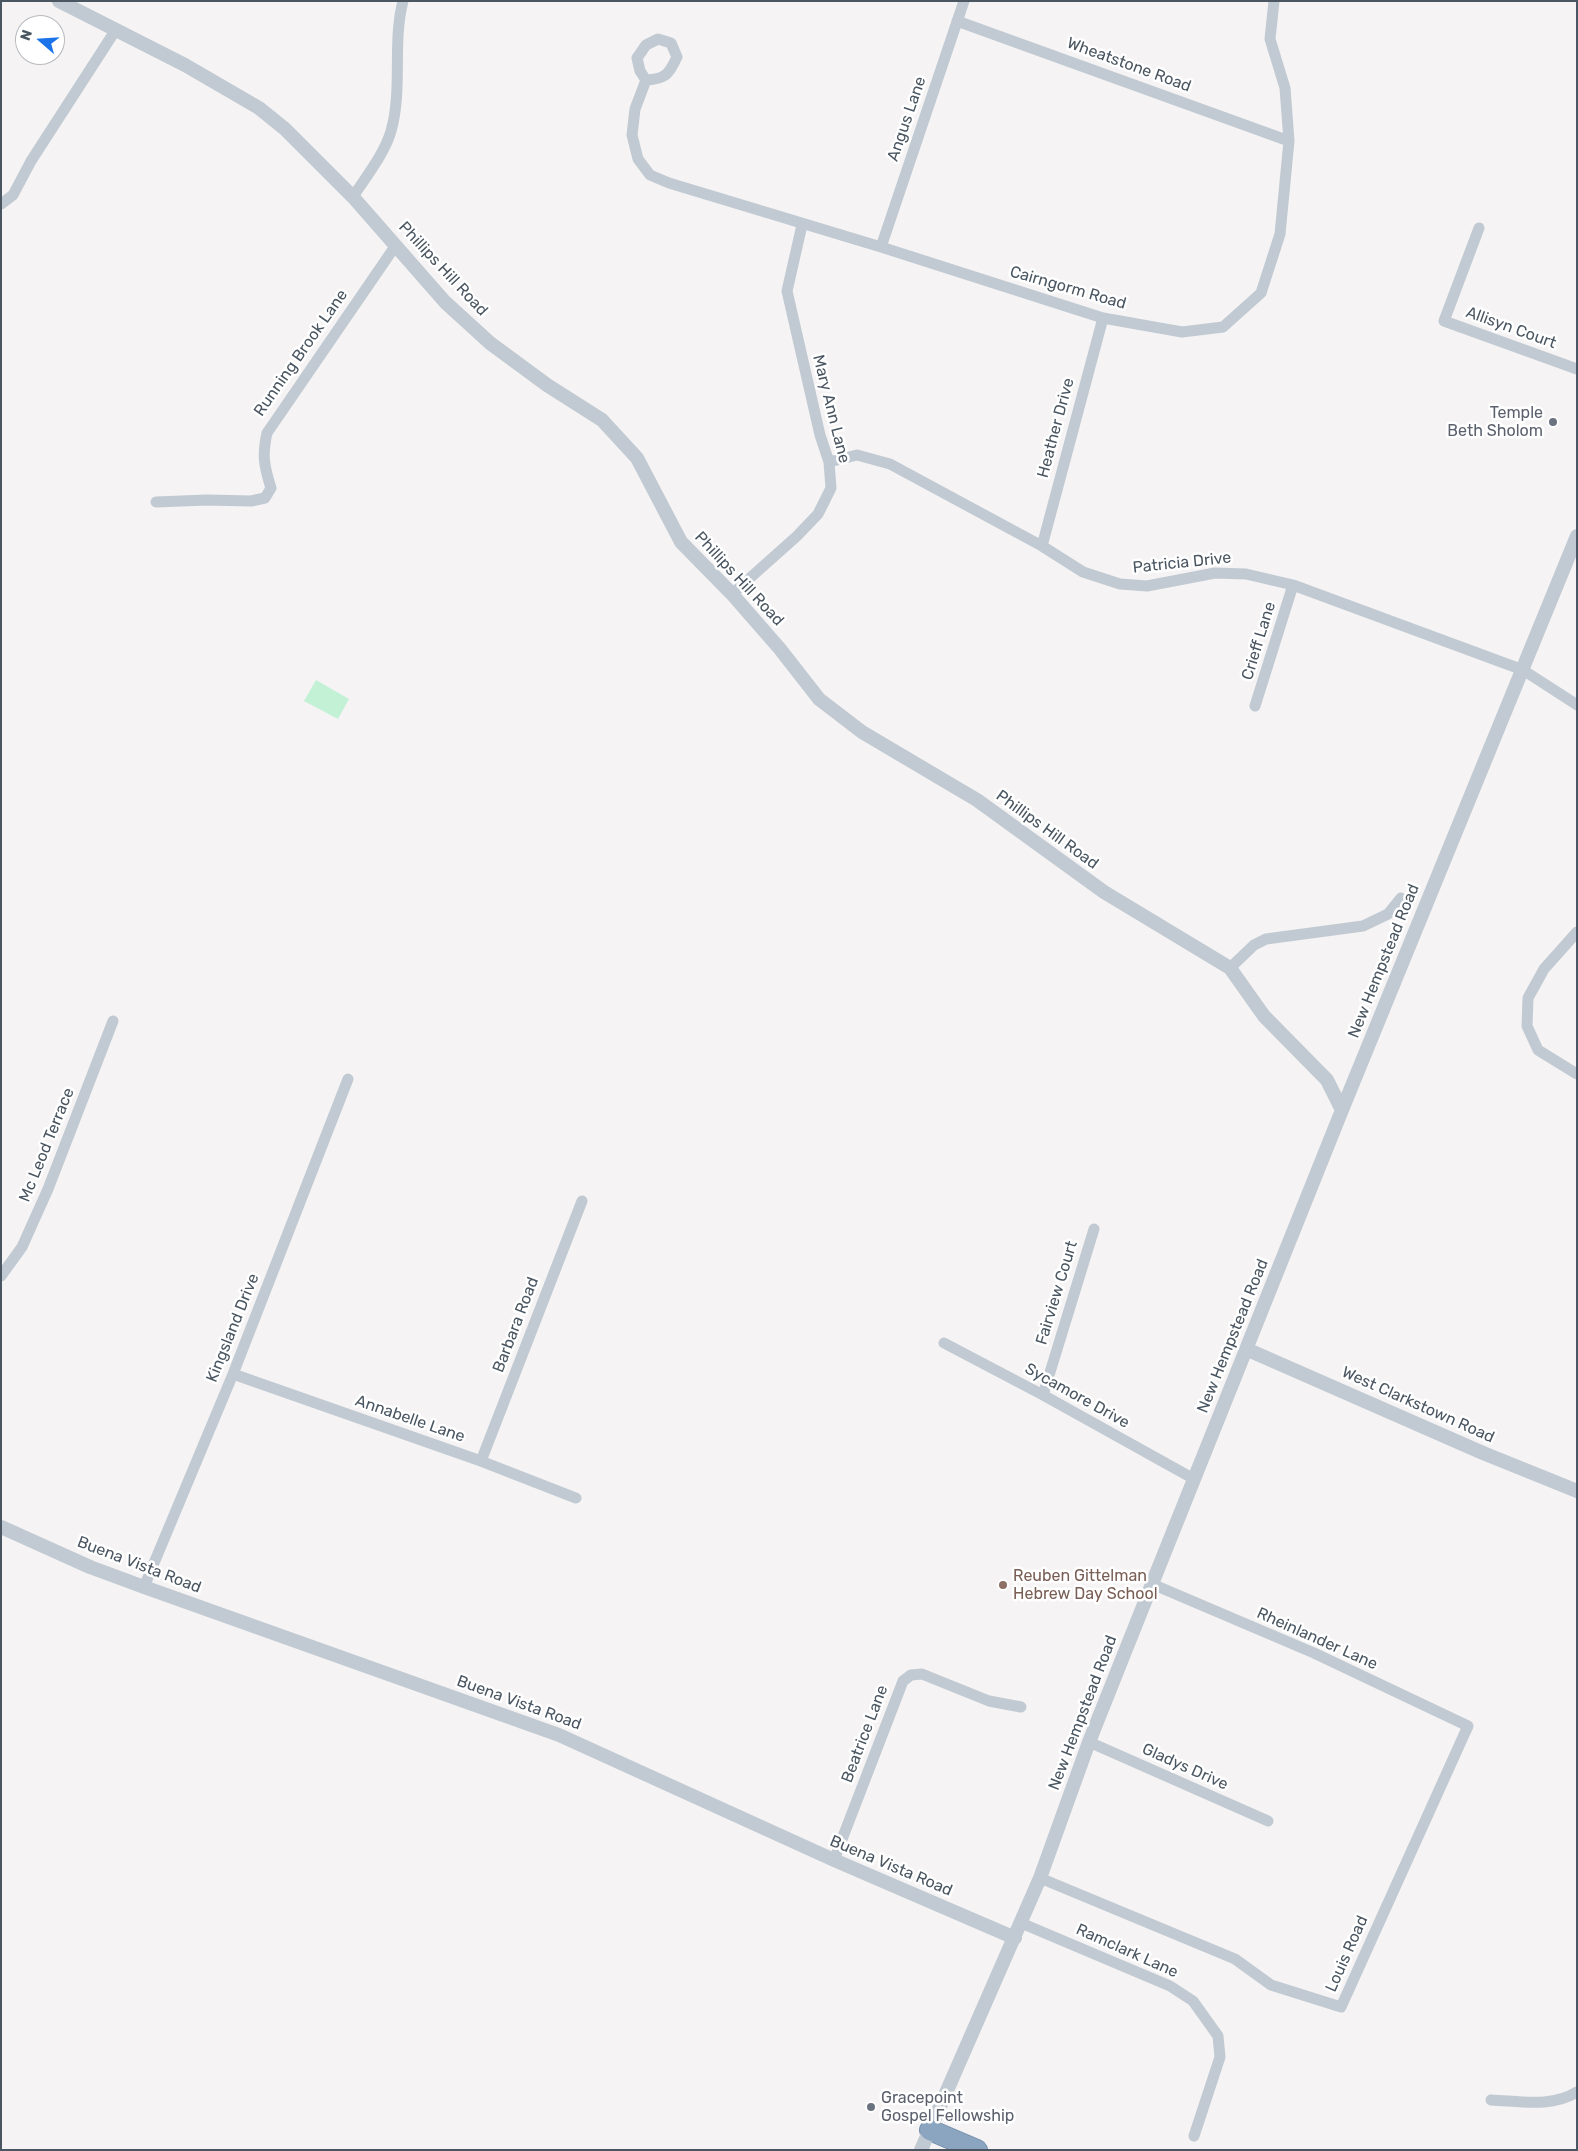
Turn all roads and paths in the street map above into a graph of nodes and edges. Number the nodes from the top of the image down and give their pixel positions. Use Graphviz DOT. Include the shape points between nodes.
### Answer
graph roads {
  1 [pos="58,1"];
  2 [pos="403,1"];
  3 [pos="964,1"];
  4 [pos="1274,1"];
  5 [pos="957,21"];
  6 [pos="115,31"];
  7 [pos="646,80"];
  8 [pos="1289,141"];
  9 [pos="353,197"];
  10 [pos="1,204"];
  11 [pos="802,225"];
  12 [pos="1479,228"];
  13 [pos="396,245"];
  14 [pos="881,247"];
  15 [pos="1103,318"];
  16 [pos="1576,370"];
  17 [pos="829,462"];
  18 [pos="156,502"];
  19 [pos="1577,536"];
  20 [pos="1042,546"];
  21 [pos="1293,585"];
  22 [pos="732,594"];
  23 [pos="1523,670"];
  24 [pos="1577,705"];
  25 [pos="1255,706"];
  26 [pos="1401,898"];
  27 [pos="1577,932"];
  28 [pos="1230,968"];
  29 [pos="114,1021"];
  30 [pos="1577,1074"];
  31 [pos="348,1079"];
  32 [pos="1342,1110"];
  33 [pos="582,1201"];
  34 [pos="1094,1229"];
  35 [pos="1,1276"];
  36 [pos="944,1344"];
  37 [pos="1246,1349"];
  38 [pos="233,1374"];
  39 [pos="1043,1395"];
  40 [pos="481,1461"];
  41 [pos="1194,1479"];
  42 [pos="1577,1491"];
  43 [pos="576,1498"];
  44 [pos="1,1527"];
  45 [pos="1152,1584"];
  46 [pos="144,1588"];
  47 [pos="1021,1707"];
  48 [pos="1468,1726"];
  49 [pos="1089,1742"];
  50 [pos="1268,1821"];
  51 [pos="834,1860"];
  52 [pos="1040,1878"];
  53 [pos="1022,1923"];
  54 [pos="1015,1938"];
  55 [pos="1577,2092"];
  56 [pos="1491,2100"];
  57 [pos="1194,2136"];
  58 [pos="926,2139"];
  59 [pos="952,2150"];
  60 [pos="977,2150"];
  1 -- 6 [label="street, Phillips Hill Road"];
  2 -- 9 [label="street" via="398,20 391,131"];
  3 -- 5 [label="street, Angus Lane"];
  4 -- 8 [label="street, Cairngorm Road" via="1270,39 1285,88"];
  5 -- 8 [label="street, Wheatstone Road"];
  5 -- 14 [label="street, Angus Lane"];
  6 -- 9 [label="street, Phillips Hill Road" via="185,65 259,108 285,129"];
  6 -- 10 [label="street" via="13,194"];
  7 -- 11 [label="street, Cairngorm Road" via="635,109 632,136 638,159 650,175"];
  8 -- 15 [label="street, Cairngorm Road" via="1280,234 1261,294 1223,327 1182,332"];
  9 -- 13 [label="street, Phillips Hill Road"];
  11 -- 14 [label="street, Cairngorm Road"];
  11 -- 17 [label="street, Mary Ann Lane" via="787,291"];
  12 -- 16 [label="street, Allisyn Court" via="1444,321"];
  13 -- 18 [label="street, Running Brook Lane" via="267,432 263,458 271,488 265,498"];
  13 -- 22 [label="street, Phillips Hill Road" via="445,302 490,343 602,420 637,458 681,542"];
  14 -- 15 [label="street, Cairngorm Road"];
  15 -- 20 [label="street, Heather Drive"];
  17 -- 20 [label="street, Patricia Drive" via="857,455 890,464"];
  17 -- 22 [label="street, Mary Ann Lane" via="831,488 818,514"];
  19 -- 23 [label="street, New Hempstead Road"];
  20 -- 21 [label="street, Patricia Drive" via="1083,572 1120,584 1147,586 1215,573 1246,574"];
  21 -- 23 [label="street, Patricia Drive"];
  21 -- 25 [label="street, Crieff Lane"];
  22 -- 28 [label="street, Phillips Hill Road" via="820,699 862,732 977,800 1104,892"];
  23 -- 24 [label="street, Patricia Drive"];
  23 -- 32 [label="street, New Hempstead Road"];
  26 -- 28 [label="street" via="1388,914 1362,926 1266,939 1254,945"];
  27 -- 30 [label="street" via="1544,969 1528,998 1527,1026 1538,1050"];
  28 -- 32 [label="street, Phillips Hill Road" via="1264,1016 1327,1080"];
  29 -- 35 [label="street, Mc Leod Terrace" via="45,1197 22,1247"];
  31 -- 38 [label="street, Kingsland Drive"];
  32 -- 37 [label="street, New Hempstead Road"];
  33 -- 40 [label="street, Barbara Road"];
  34 -- 39 [label="street, Fairview Court"];
  36 -- 39 [label="street, Sycamore Drive"];
  37 -- 41 [label="street, New Hempstead Road"];
  37 -- 42 [label="street, West Clarkstown Road"];
  38 -- 40 [label="street, Annabelle Lane"];
  38 -- 46 [label="street, Kingsland Drive"];
  39 -- 41 [label="street, Sycamore Drive"];
  40 -- 43 [label="street, Annabelle Lane"];
  41 -- 45 [label="street, New Hempstead Road"];
  44 -- 46 [label="street, Buena Vista Road"];
  45 -- 48 [label="street, Rheinlander Lane" via="1314,1653"];
  45 -- 49 [label="street, New Hempstead Road"];
  46 -- 51 [label="street, Buena Vista Road" via="559,1735"];
  47 -- 51 [label="street, Beatrice Lane" via="989,1701 922,1674 911,1675 903,1681"];
  48 -- 52 [label="street, Louis Road" via="1341,2007 1271,1986 1235,1958"];
  49 -- 50 [label="street, Gladys Drive"];
  49 -- 52 [label="street, New Hempstead Road"];
  51 -- 54 [label="street, Buena Vista Road"];
  52 -- 53 [label="street, New Hempstead Road"];
  53 -- 54 [label="street, New Hempstead Road"];
  53 -- 57 [label="street, Ramclark Lane" via="1170,1986 1193,2001 1218,2036 1220,2057"];
  54 -- 58 [label="street, New Hempstead Road"];
  55 -- 56 [label="street" via="1548,2103"];
  58 -- 59 [label="highway"];
  58 -- 60 [label="highway"];
}
